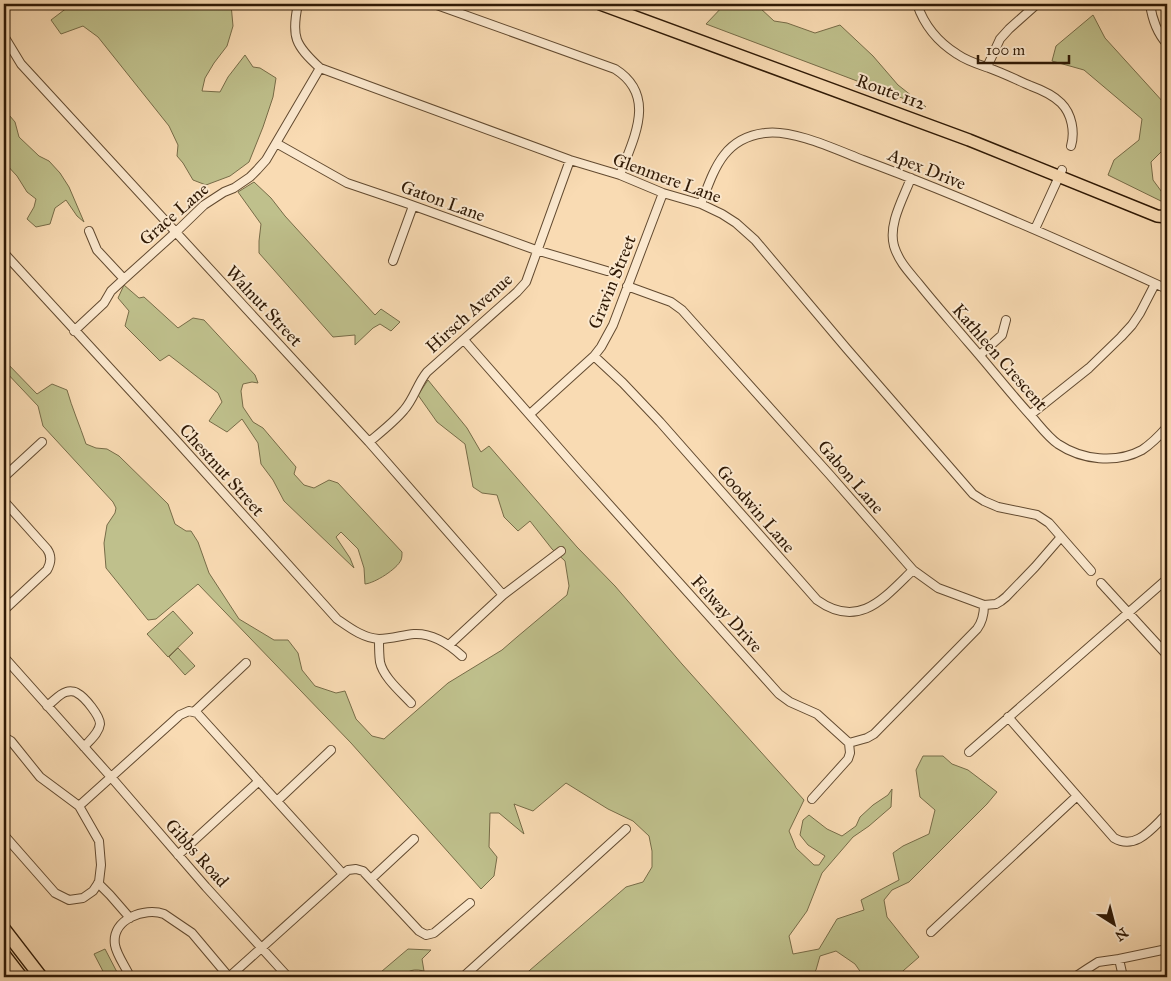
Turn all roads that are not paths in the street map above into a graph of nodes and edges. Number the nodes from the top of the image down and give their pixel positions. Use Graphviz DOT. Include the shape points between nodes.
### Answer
graph roads {
  1 [pos="298,4"];
  2 [pos="434,4"];
  3 [pos="600,4"];
  4 [pos="619,4"];
  5 [pos="917,4"];
  6 [pos="1037,4"];
  7 [pos="1150,4"];
  8 [pos="4,36"];
  9 [pos="1167,44"];
  10 [pos="987,67"];
  11 [pos="320,68"];
  12 [pos="276,144"];
  13 [pos="1071,146"];
  14 [pos="570,160"];
  15 [pos="1060,174"];
  16 [pos="620,175"];
  17 [pos="911,178"];
  18 [pos="663,193"];
  19 [pos="701,204"];
  20 [pos="413,206"];
  21 [pos="1167,216"];
  22 [pos="1035,229"];
  23 [pos="89,231"];
  24 [pos="175,233"];
  25 [pos="536,250"];
  26 [pos="4,253"];
  27 [pos="393,261"];
  28 [pos="607,270"];
  29 [pos="124,278"];
  30 [pos="1155,284"];
  31 [pos="627,286"];
  32 [pos="1167,289"];
  33 [pos="1006,320"];
  34 [pos="74,331"];
  35 [pos="464,340"];
  36 [pos="980,355"];
  37 [pos="594,356"];
  38 [pos="530,414"];
  39 [pos="1030,415"];
  40 [pos="1167,427"];
  41 [pos="42,442"];
  42 [pos="369,442"];
  43 [pos="4,477"];
  44 [pos="4,502"];
  45 [pos="1062,537"];
  46 [pos="561,551"];
  47 [pos="913,570"];
  48 [pos="1091,571"];
  49 [pos="1167,579"];
  50 [pos="1101,583"];
  51 [pos="503,595"];
  52 [pos="984,605"];
  53 [pos="4,610"];
  54 [pos="1129,612"];
  55 [pos="379,639"];
  56 [pos="449,645"];
  57 [pos="1167,655"];
  58 [pos="462,656"];
  59 [pos="4,657"];
  60 [pos="246,663"];
  61 [pos="411,703"];
  62 [pos="47,706"];
  63 [pos="191,711"];
  64 [pos="1008,718"];
  65 [pos="4,737"];
  66 [pos="849,743"];
  67 [pos="84,747"];
  68 [pos="331,750"];
  69 [pos="969,752"];
  70 [pos="111,777"];
  71 [pos="259,781"];
  72 [pos="1077,796"];
  73 [pos="812,799"];
  74 [pos="277,801"];
  75 [pos="79,806"];
  76 [pos="1167,814"];
  77 [pos="626,829"];
  78 [pos="4,836"];
  79 [pos="414,839"];
  80 [pos="178,855"];
  81 [pos="343,874"];
  82 [pos="372,879"];
  83 [pos="98,883"];
  84 [pos="470,903"];
  85 [pos="130,918"];
  86 [pos="4,929"];
  87 [pos="931,932"];
  88 [pos="261,948"];
  89 [pos="1167,949"];
  90 [pos="4,955"];
  91 [pos="1119,959"];
  92 [pos="21,977"];
  93 [pos="41,977"];
  94 [pos="130,977"];
  95 [pos="229,977"];
  96 [pos="288,977"];
  97 [pos="462,977"];
  98 [pos="1076,977"];
  99 [pos="1123,977"];
  1 -- 11 [label="street, Glenmere Lane" via="295,34 302,50"];
  2 -- 16 [label="street" via="620,72 632,84 640,112"];
  3 -- 15 [label="main road, Route 112"];
  4 -- 15 [label="main road, Route 112" via="943,122 1018,152"];
  5 -- 10 [label="street" via="928,26 945,46 972,63"];
  6 -- 10 [label="street" via="1000,39"];
  7 -- 9 [label="street" via="1156,26"];
  8 -- 24 [label="street, Walnut Street" via="21,64"];
  10 -- 13 [label="street" via="1062,103 1071,120"];
  11 -- 12 [label="street, Grace Lane"];
  11 -- 14 [label="street, Glenmere Lane"];
  12 -- 20 [label="street, Gaton Lane" via="347,183"];
  12 -- 24 [label="street, Grace Lane" via="250,177 204,205"];
  14 -- 16 [label="street, Glenmere Lane"];
  14 -- 25 [label="street, Hirsch Avenue"];
  15 -- 21 [label="main road, Route 112" via="1160,209"];
  15 -- 22 [label="street"];
  16 -- 18 [label="street, Glenmere Lane"];
  17 -- 19 [label="street, Apex Drive" via="788,133 764,133 745,138 728,150 720,160"];
  17 -- 22 [label="street, Apex Drive"];
  17 -- 36 [label="street, Kathleen Crescent" via="893,226 898,258"];
  18 -- 19 [label="street, Glenmere Lane"];
  18 -- 31 [label="street, Gravin Street"];
  19 -- 45 [label="street, Glenmere Lane" via="736,223 755,240 973,494 998,506 1037,515"];
  20 -- 25 [label="street, Gaton Lane"];
  20 -- 27 [label="street"];
  22 -- 30 [label="street, Apex Drive"];
  23 -- 29 [label="street" via="97,250"];
  24 -- 29 [label="street, Grace Lane"];
  24 -- 42 [label="street, Walnut Street"];
  25 -- 28 [label="street, Gaton Lane"];
  25 -- 35 [label="street, Hirsch Avenue" via="526,282"];
  26 -- 34 [label="street, Chestnut Street"];
  29 -- 34 [label="street, Grace Lane" via="104,303"];
  30 -- 32 [label="street, Apex Drive"];
  30 -- 39 [label="street" via="1140,313 1122,337"];
  31 -- 37 [label="street, Gravin Street" via="613,325"];
  31 -- 47 [label="street, Gabon Lane" via="671,302 682,310"];
  33 -- 36 [label="street" via="1002,335"];
  34 -- 55 [label="street, Chestnut Street" via="338,619 361,634"];
  35 -- 38 [label="street, Felway Drive"];
  35 -- 42 [label="street, Hirsch Avenue" via="427,372 404,411"];
  36 -- 39 [label="street, Kathleen Crescent"];
  37 -- 38 [label="street, Gravin Street"];
  37 -- 47 [label="street, Goodwin Lane" via="660,422 824,605 845,612 868,608 882,600"];
  38 -- 66 [label="street, Felway Drive" via="779,694 816,714"];
  39 -- 40 [label="street, Kathleen Crescent" via="1058,444 1094,458 1117,457 1141,450"];
  41 -- 43 [label="street"];
  42 -- 51 [label="street, Walnut Street"];
  44 -- 53 [label="street" via="47,549 50,564"];
  45 -- 48 [label="street, Glenmere Lane"];
  45 -- 52 [label="street" via="1001,601"];
  46 -- 51 [label="street"];
  47 -- 52 [label="street, Gabon Lane" via="938,588"];
  49 -- 54 [label="street"];
  50 -- 54 [label="street"];
  51 -- 56 [label="street"];
  52 -- 66 [label="street" via="977,629 874,734"];
  54 -- 57 [label="street"];
  54 -- 64 [label="street"];
  55 -- 56 [label="street, Chestnut Street" via="415,634 436,638"];
  55 -- 61 [label="street" via="383,670"];
  56 -- 58 [label="street, Chestnut Street"];
  59 -- 62 [label="street, Gibbs Road"];
  60 -- 63 [label="street"];
  62 -- 67 [label="street, Gibbs Road"];
  62 -- 67 [label="street" via="65,692 72,691 77,692 95,711 100,723 98,731"];
  63 -- 70 [label="street" via="177,717"];
  63 -- 71 [label="street"];
  64 -- 69 [label="street"];
  64 -- 72 [label="street"];
  65 -- 75 [label="street" via="11,741 40,777"];
  66 -- 73 [label="street" via="848,759"];
  67 -- 70 [label="street, Gibbs Road"];
  68 -- 74 [label="street"];
  70 -- 75 [label="street"];
  70 -- 80 [label="street, Gibbs Road"];
  71 -- 74 [label="street"];
  71 -- 80 [label="street"];
  72 -- 76 [label="street" via="1114,838 1122,842 1137,840"];
  72 -- 87 [label="street"];
  74 -- 81 [label="street"];
  75 -- 83 [label="street" via="99,841 101,865"];
  77 -- 97 [label="street"];
  78 -- 83 [label="street" via="55,893 69,900 83,898"];
  79 -- 82 [label="street"];
  80 -- 88 [label="street, Gibbs Road"];
  81 -- 82 [label="street" via="352,869 360,870"];
  81 -- 88 [label="street"];
  82 -- 84 [label="street" via="426,935 434,933"];
  83 -- 85 [label="street"];
  85 -- 94 [label="street" via="119,927 115,943"];
  85 -- 95 [label="street" via="150,912 164,914 192,933"];
  86 -- 93 [label="highway"];
  88 -- 95 [label="street"];
  88 -- 96 [label="street, Gibbs Road"];
  89 -- 91 [label="street"];
  90 -- 92 [label="highway"];
  91 -- 98 [label="street" via="1098,962"];
  91 -- 99 [label="street"];
}
